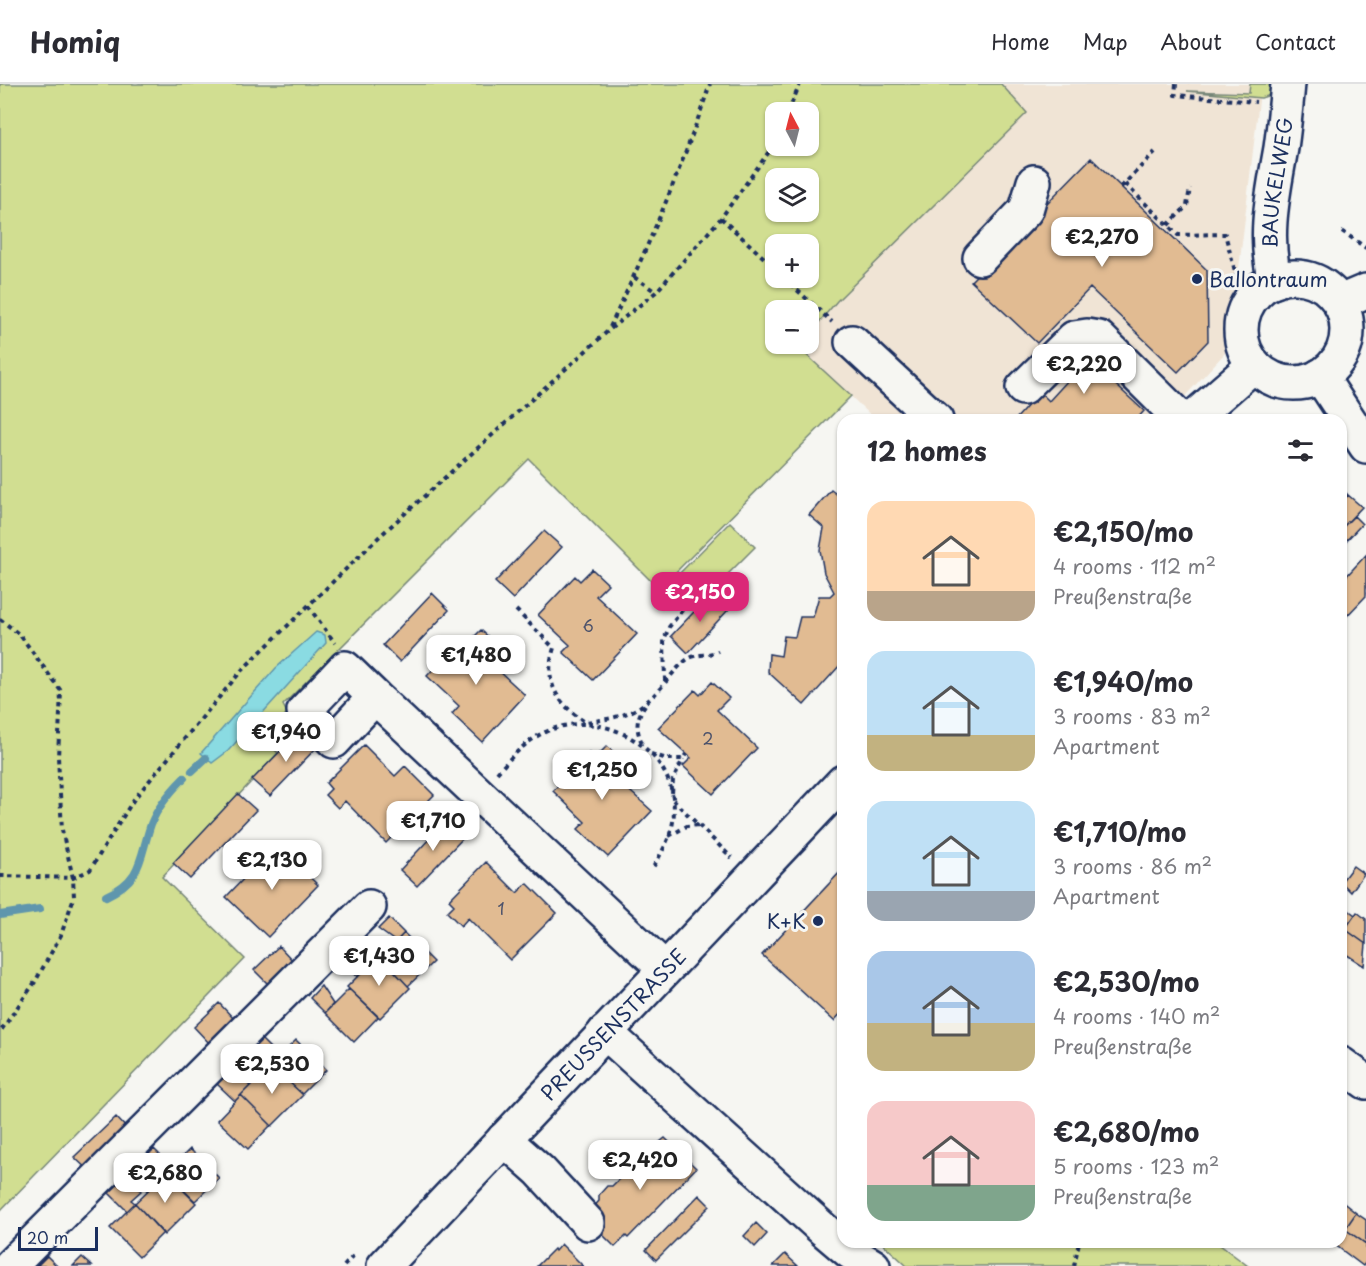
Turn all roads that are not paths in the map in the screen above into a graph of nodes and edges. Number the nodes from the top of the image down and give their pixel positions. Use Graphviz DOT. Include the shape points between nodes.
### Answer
graph roads {
  1 [pos="1287,94"];
  2 [pos="1034,182"];
  3 [pos="980,258"];
  4 [pos="1275,280"];
  5 [pos="1353,297"];
  6 [pos="852,342"];
  7 [pos="1254,365"];
  8 [pos="1320,376"];
  9 [pos="1023,388"];
  10 [pos="930,414"];
  11 [pos="1176,414"];
  12 [pos="1198,414"];
  13 [pos="1345,414"];
  14 [pos="1347,417"];
  15 [pos="1366,446"];
  16 [pos="375,697"];
  17 [pos="837,788"];
  18 [pos="369,907"];
  19 [pos="665,969"];
  20 [pos="605,1032"];
  21 [pos="1347,1068"];
  22 [pos="1366,1082"];
  23 [pos="504,1139"];
  24 [pos="588,1223"];
  25 [pos="837,1241"];
  26 [pos="845,1248"];
  27 [pos="10,1266"];
  28 [pos="384,1266"];
  29 [pos="873,1266"];
  1 -- 4 [label="street, BAUKELWEG" via="1270,206 1268,243"];
  2 -- 3 [label="street" via="1026,210"];
  4 -- 5 [label="street" via="1311,280"];
  4 -- 7 [label="street" via="1249,302 1243,317 1243,342"];
  5 -- 8 [label="street" via="1346,318 1343,352 1334,366"];
  6 -- 10 [label="street"];
  7 -- 8 [label="street" via="1285,382 1303,382"];
  7 -- 12 [label="street"];
  8 -- 13 [label="street"];
  9 -- 11 [label="street" via="1074,338 1099,338"];
  14 -- 15 [label="street"];
  16 -- 16 [label="street" via="334,741 304,711 345,668"];
  16 -- 19 [label="street"];
  17 -- 19 [label="street, PREUSSENSTRASSE"];
  18 -- 27 [label="street"];
  19 -- 20 [label="street, PREUSSENSTRASSE"];
  20 -- 23 [label="street, PREUSSENSTRASSE"];
  20 -- 25 [label="street"];
  21 -- 22 [label="street"];
  23 -- 24 [label="street"];
  23 -- 28 [label="street, PREUSSENSTRASSE"];
  26 -- 29 [label="street"];
}
